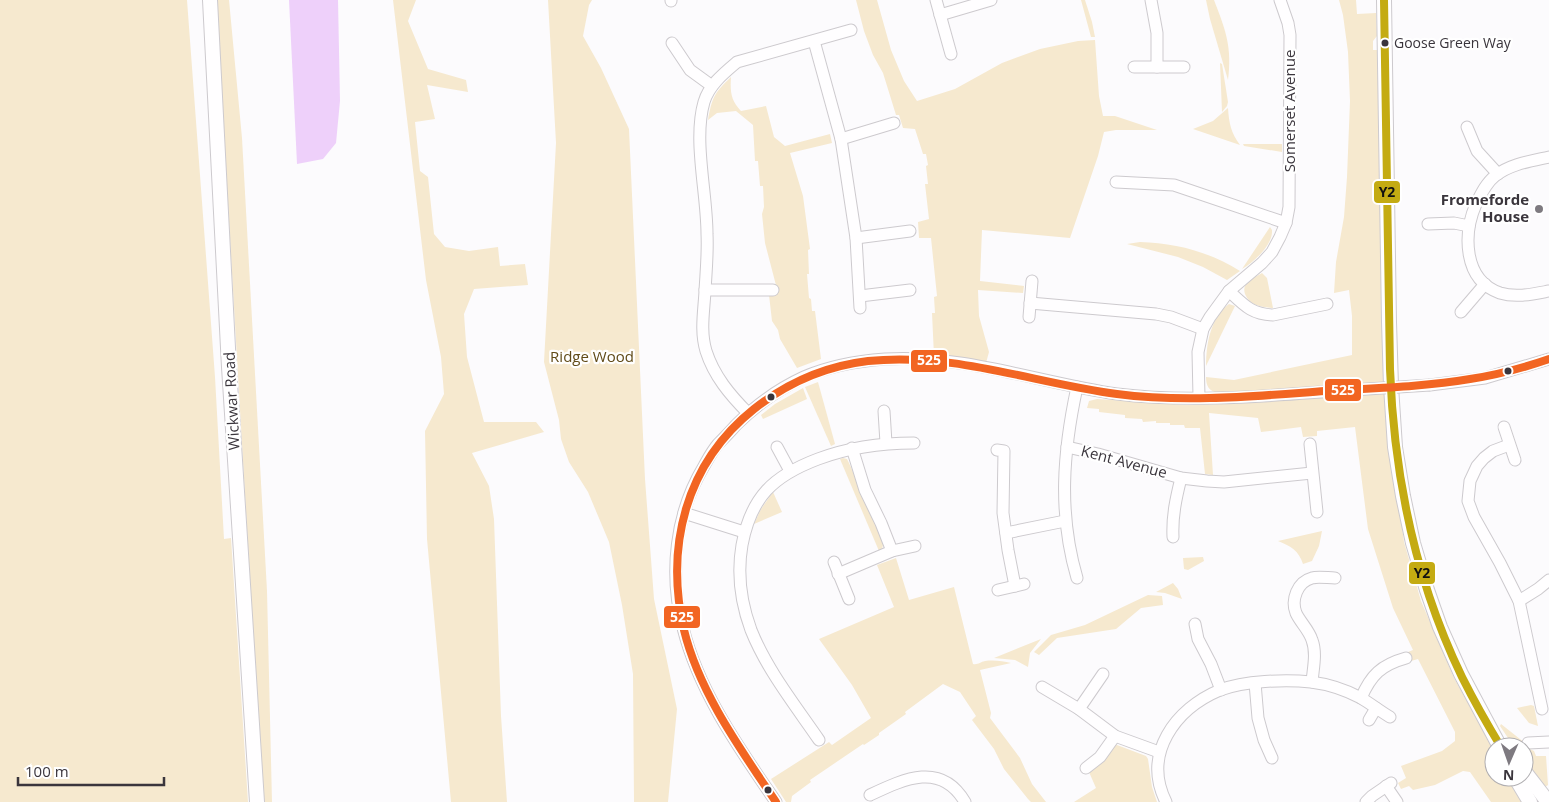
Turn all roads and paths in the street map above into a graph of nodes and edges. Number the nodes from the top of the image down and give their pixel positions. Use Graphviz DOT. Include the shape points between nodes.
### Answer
graph roads {
  1 [pos="210,0"];
  2 [pos="936,0"];
  3 [pos="991,0"];
  4 [pos="1151,0"];
  5 [pos="1280,0"];
  6 [pos="1384,0"];
  7 [pos="940,15"];
  8 [pos="850,30"];
  9 [pos="814,41"];
  10 [pos="672,43"];
  11 [pos="951,54"];
  12 [pos="1134,67"];
  13 [pos="1157,67"];
  14 [pos="1184,67"];
  15 [pos="712,86"];
  16 [pos="894,123"];
  17 [pos="1468,127"];
  18 [pos="841,139"];
  19 [pos="1549,157"];
  20 [pos="1498,174"];
  21 [pos="1116,182"];
  22 [pos="1286,223"];
  23 [pos="1435,226"];
  24 [pos="1469,226"];
  25 [pos="910,231"];
  26 [pos="856,238"];
  27 [pos="1032,281"];
  28 [pos="1485,284"];
  29 [pos="705,290"];
  30 [pos="910,290"];
  31 [pos="1549,290"];
  32 [pos="1229,291"];
  33 [pos="766,293"];
  34 [pos="1030,303"];
  35 [pos="1321,309"];
  36 [pos="1462,312"];
  37 [pos="1029,317"];
  38 [pos="1203,329"];
  39 [pos="1549,359"];
  40 [pos="1077,387"];
  41 [pos="1199,398"];
  42 [pos="884,411"];
  43 [pos="748,413"];
  44 [pos="1504,427"];
  45 [pos="914,442"];
  46 [pos="886,443"];
  47 [pos="1310,444"];
  48 [pos="1509,444"];
  49 [pos="777,447"];
  50 [pos="1067,447"];
  51 [pos="852,448"];
  52 [pos="997,450"];
  53 [pos="1514,460"];
  54 [pos="790,470"];
  55 [pos="1312,473"];
  56 [pos="1181,478"];
  57 [pos="1317,512"];
  58 [pos="684,513"];
  59 [pos="1065,521"];
  60 [pos="744,532"];
  61 [pos="1006,533"];
  62 [pos="1173,538"];
  63 [pos="915,546"];
  64 [pos="892,551"];
  65 [pos="834,562"];
  66 [pos="838,574"];
  67 [pos="1077,578"];
  68 [pos="1335,578"];
  69 [pos="1549,580"];
  70 [pos="998,590"];
  71 [pos="849,599"];
  72 [pos="1519,602"];
  73 [pos="1195,624"];
  74 [pos="1406,658"];
  75 [pos="1103,674"];
  76 [pos="1312,682"];
  77 [pos="1255,683"];
  78 [pos="1042,687"];
  79 [pos="1221,690"];
  80 [pos="1539,697"];
  81 [pos="1361,698"];
  82 [pos="1527,700"];
  83 [pos="1376,708"];
  84 [pos="1079,709"];
  85 [pos="1542,709"];
  86 [pos="1390,717"];
  87 [pos="1369,720"];
  88 [pos="1115,736"];
  89 [pos="1495,737"];
  90 [pos="819,740"];
  91 [pos="1549,742"];
  92 [pos="1534,743"];
  93 [pos="1159,752"];
  94 [pos="1272,758"];
  95 [pos="1086,768"];
  96 [pos="1534,784"];
  97 [pos="1521,787"];
  98 [pos="1527,787"];
  99 [pos="870,795"];
  100 [pos="257,802"];
  101 [pos="776,802"];
  102 [pos="965,802"];
  103 [pos="1166,802"];
  104 [pos="1366,802"];
  105 [pos="1397,802"];
  106 [pos="1530,802"];
  107 [pos="1538,802"];
  108 [pos="1548,802"];
  1 -- 100 [label="main road, Wickwar Road"];
  2 -- 7 [label="street"];
  3 -- 7 [label="street"];
  4 -- 13 [label="street" via="1157,32"];
  5 -- 22 [label="street, Somerset Avenue" via="1290,34 1290,198"];
  6 -- 89 [label="main road" via="1395,447 1413,543 1426,590 1461,674"];
  7 -- 11 [label="street"];
  8 -- 9 [label="street"];
  9 -- 15 [label="street" via="738,62"];
  9 -- 18 [label="street"];
  10 -- 15 [label="street" via="690,70"];
  12 -- 13 [label="street"];
  13 -- 14 [label="street"];
  15 -- 29 [label="street" via="704,100 700,119 708,234"];
  16 -- 18 [label="street"];
  17 -- 20 [label="street" via="1477,151"];
  18 -- 26 [label="street"];
  19 -- 20 [label="street" via="1518,164"];
  20 -- 24 [label="street" via="1480,196"];
  21 -- 22 [label="street" via="1190,185"];
  22 -- 32 [label="street, Somerset Avenue" via="1272,252"];
  23 -- 24 [label="street" via="1454,223"];
  24 -- 28 [label="street" via="1470,259"];
  25 -- 26 [label="street"];
  26 -- 30 [label="street" via="860,302"];
  27 -- 34 [label="street"];
  28 -- 31 [label="street" via="1508,295"];
  28 -- 36 [label="street"];
  29 -- 33 [label="street"];
  29 -- 43 [label="street" via="702,330 706,351 718,379"];
  32 -- 35 [label="street" via="1250,310 1263,315"];
  32 -- 38 [label="street, Somerset Avenue"];
  34 -- 37 [label="street"];
  34 -- 38 [label="street" via="1156,314"];
  38 -- 41 [label="street, Somerset Avenue" via="1198,352"];
  39 -- 41 [label="street, bridge" via="1485,378 1430,386"];
  40 -- 41 [label="street" via="1157,397"];
  40 -- 43 [label="street" via="956,363 914,358 886,359 848,364 808,376 770,396"];
  40 -- 50 [label="street, Kent Avenue"];
  42 -- 46 [label="street"];
  43 -- 58 [label="street" via="716,446 694,483"];
  44 -- 48 [label="street"];
  45 -- 46 [label="street"];
  46 -- 51 [label="street"];
  47 -- 55 [label="street"];
  48 -- 53 [label="street"];
  48 -- 72 [label="street" via="1493,451 1477,466 1470,481 1468,501"];
  49 -- 54 [label="street"];
  50 -- 56 [label="street, Kent Avenue"];
  50 -- 59 [label="street, Kent Avenue"];
  51 -- 54 [label="street"];
  51 -- 64 [label="street" via="865,490"];
  52 -- 61 [label="street" via="1004,451 1003,513"];
  54 -- 60 [label="street" via="766,490"];
  55 -- 56 [label="street, Kent Avenue" via="1224,482"];
  55 -- 57 [label="street"];
  56 -- 62 [label="street, Kent Avenue" via="1174,502"];
  58 -- 60 [label="street"];
  58 -- 101 [label="street" via="676,570 677,596 687,641 699,674 726,727"];
  59 -- 61 [label="street"];
  59 -- 67 [label="street, Kent Avenue"];
  60 -- 90 [label="street" via="740,582 745,614 765,660 808,716"];
  61 -- 70 [label="street" via="1019,585"];
  63 -- 64 [label="street"];
  64 -- 66 [label="street"];
  65 -- 66 [label="street"];
  66 -- 71 [label="street"];
  68 -- 76 [label="street" via="1310,574 1296,592 1294,605 1297,615 1314,645"];
  69 -- 72 [label="street"];
  72 -- 80 [label="street"];
  73 -- 79 [label="street" via="1198,639"];
  74 -- 81 [label="street" via="1375,674"];
  75 -- 84 [label="street"];
  76 -- 77 [label="street"];
  76 -- 81 [label="street"];
  77 -- 79 [label="street"];
  77 -- 94 [label="street" via="1258,718"];
  78 -- 84 [label="street"];
  79 -- 93 [label="street" via="1182,716 1172,727"];
  80 -- 82 [label="street"];
  80 -- 85 [label="street"];
  81 -- 83 [label="street"];
  83 -- 86 [label="street"];
  83 -- 87 [label="street"];
  84 -- 88 [label="street"];
  88 -- 93 [label="street"];
  88 -- 95 [label="street" via="1100,757"];
  91 -- 92 [label="street"];
  93 -- 103 [label="street" via="1158,781"];
  96 -- 108 [label="main road"];
  97 -- 106 [label="main road"];
  98 -- 107 [label="main road"];
  99 -- 102 [label="street" via="924,776 935,777 953,787"];
  104 -- 105 [label="street" via="1389,785"];
}
